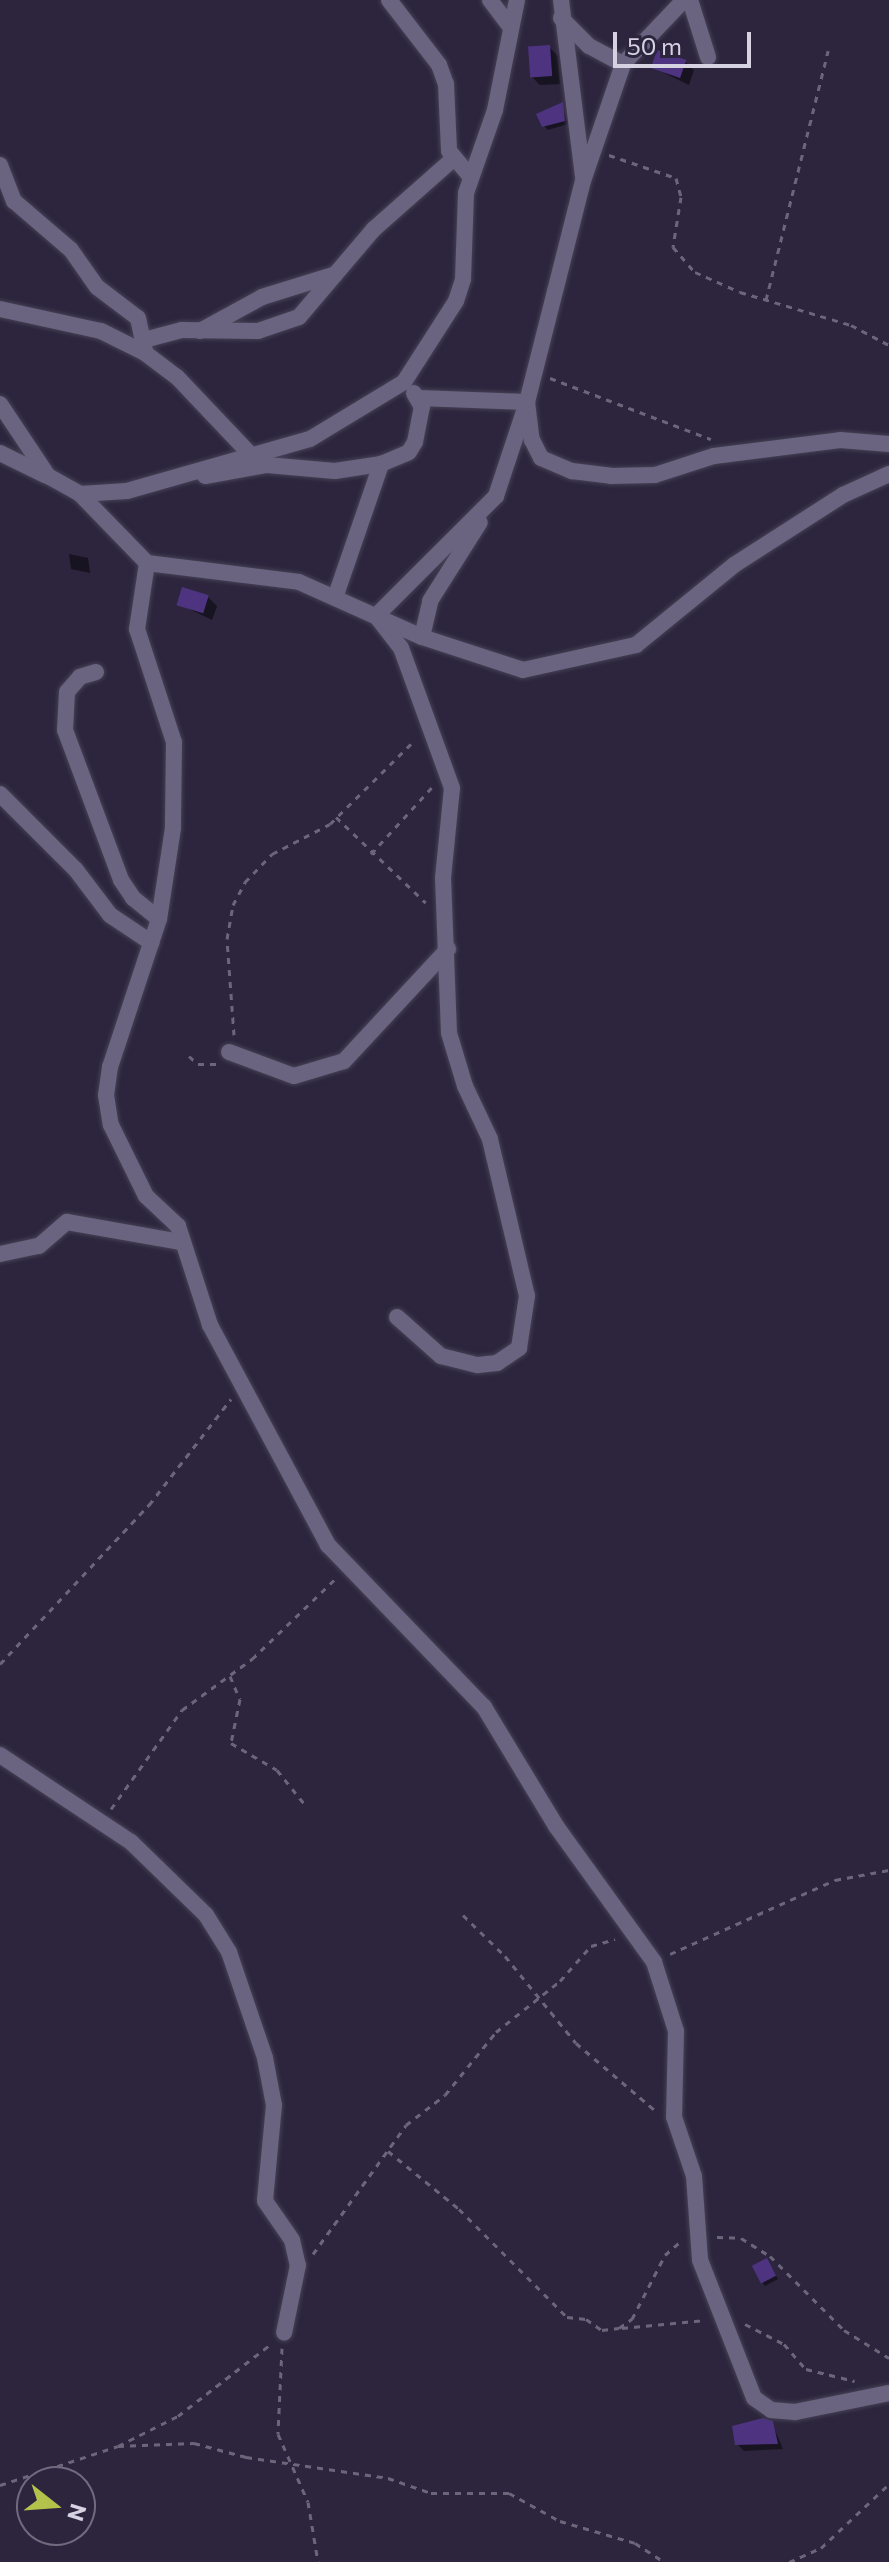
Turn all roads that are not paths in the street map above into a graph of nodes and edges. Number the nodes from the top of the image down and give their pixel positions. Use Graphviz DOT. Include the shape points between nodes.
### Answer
graph roads {
  1 [pos="389,0"];
  2 [pos="490,0"];
  3 [pos="517,0"];
  4 [pos="561,0"];
  5 [pos="684,0"];
  6 [pos="690,0"];
  7 [pos="561,18"];
  8 [pos="511,28"];
  9 [pos="708,57"];
  10 [pos="623,64"];
  11 [pos="452,160"];
  12 [pos="0,165"];
  13 [pos="471,177"];
  14 [pos="583,181"];
  15 [pos="336,274"];
  16 [pos="0,309"];
  17 [pos="200,331"];
  18 [pos="144,347"];
  19 [pos="404,382"];
  20 [pos="419,398"];
  21 [pos="527,402"];
  22 [pos="0,404"];
  23 [pos="889,444"];
  24 [pos="0,453"];
  25 [pos="249,453"];
  26 [pos="381,464"];
  27 [pos="190,473"];
  28 [pos="889,474"];
  29 [pos="48,476"];
  30 [pos="80,494"];
  31 [pos="496,496"];
  32 [pos="147,563"];
  33 [pos="336,595"];
  34 [pos="376,616"];
  35 [pos="422,637"];
  36 [pos="96,672"];
  37 [pos="0,794"];
  38 [pos="159,919"];
  39 [pos="152,943"];
  40 [pos="448,949"];
  41 [pos="229,1052"];
  42 [pos="181,1242"];
  43 [pos="0,1254"];
  44 [pos="397,1317"];
  45 [pos="0,1755"];
  46 [pos="284,2333"];
  47 [pos="889,2393"];
  1 -- 11 [label="street" via="439,65 446,84"];
  2 -- 8 [label="street"];
  3 -- 8 [label="street"];
  4 -- 7 [label="street"];
  5 -- 10 [label="street"];
  6 -- 9 [label="street"];
  7 -- 10 [label="street" via="589,46"];
  7 -- 14 [label="street"];
  8 -- 13 [label="street" via="495,110"];
  10 -- 14 [label="street"];
  11 -- 13 [label="street"];
  11 -- 15 [label="street" via="374,229"];
  12 -- 18 [label="street" via="14,201 71,250 97,287 130,310 143,327"];
  13 -- 19 [label="street" via="459,290"];
  14 -- 21 [label="street"];
  15 -- 17 [label="street" via="262,297"];
  15 -- 17 [label="street" via="315,303 279,326"];
  16 -- 18 [label="street" via="101,331"];
  17 -- 18 [label="street"];
  18 -- 25 [label="street"];
  19 -- 20 [label="street"];
  19 -- 25 [label="street" via="310,439"];
  20 -- 21 [label="street"];
  20 -- 26 [label="street" via="422,416 412,449"];
  21 -- 23 [label="street" via="532,440 541,458 572,471 611,476 655,475 714,456 840,440"];
  21 -- 31 [label="street"];
  22 -- 29 [label="street"];
  24 -- 29 [label="street"];
  25 -- 27 [label="street"];
  26 -- 27 [label="street" via="335,471 267,465 207,476"];
  26 -- 33 [label="street"];
  27 -- 30 [label="street" via="127,491"];
  28 -- 35 [label="street" via="843,495 734,565 636,645 523,670"];
  29 -- 30 [label="street"];
  30 -- 32 [label="street"];
  31 -- 34 [label="street"];
  31 -- 35 [label="street" via="430,601"];
  32 -- 33 [label="street" via="273,575"];
  32 -- 38 [label="street" via="137,629 177,760 168,882"];
  33 -- 34 [label="street"];
  34 -- 35 [label="street"];
  34 -- 40 [label="street" via="401,648 454,802 443,878"];
  36 -- 38 [label="street" via="80,677 67,692 65,730 121,880"];
  37 -- 39 [label="street" via="76,870 110,915"];
  38 -- 39 [label="street"];
  39 -- 42 [label="street" via="117,1042 106,1095 111,1125 137,1182 178,1226"];
  40 -- 41 [label="street" via="344,1061 294,1076"];
  40 -- 44 [label="street" via="449,1033 465,1086 490,1139 527,1296 524,1329 510,1358 478,1365 441,1356"];
  42 -- 43 [label="street" via="67,1222 39,1246"];
  42 -- 47 [label="street" via="200,1303 328,1545 484,1707 556,1826 654,1962 676,2031 676,2131 694,2176 696,2238 722,2324 754,2398 771,2410 795,2412"];
  45 -- 46 [label="street" via="103,1822 176,1882 229,1952 257,2033 274,2105 265,2201 292,2240 298,2265"];
}
